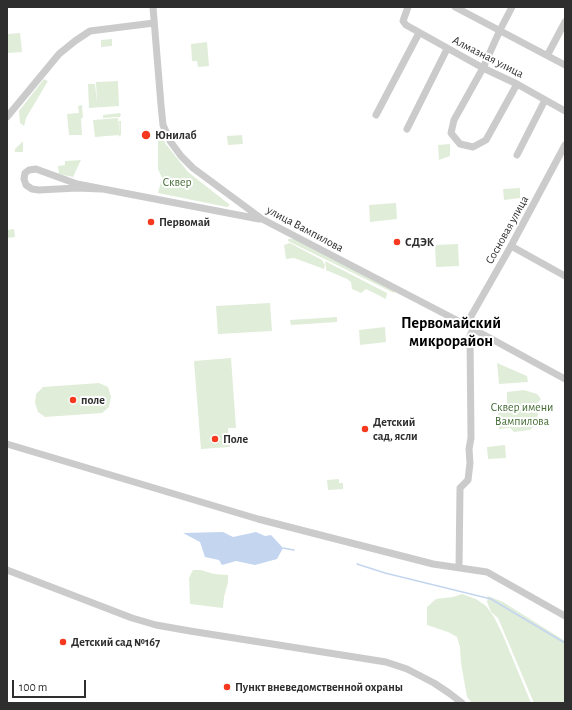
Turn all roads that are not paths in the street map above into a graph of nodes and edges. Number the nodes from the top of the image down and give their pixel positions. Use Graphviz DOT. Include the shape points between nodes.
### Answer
graph roads {
  1 [pos="153,7"];
  2 [pos="408,7"];
  3 [pos="456,7"];
  4 [pos="512,7"];
  5 [pos="565,22"];
  6 [pos="154,23"];
  7 [pos="500,30"];
  8 [pos="419,33"];
  9 [pos="447,48"];
  10 [pos="548,54"];
  11 [pos="565,64"];
  12 [pos="483,68"];
  13 [pos="517,84"];
  14 [pos="545,100"];
  15 [pos="565,111"];
  16 [pos="376,115"];
  17 [pos="7,117"];
  18 [pos="407,129"];
  19 [pos="564,150"];
  20 [pos="517,155"];
  21 [pos="101,189"];
  22 [pos="236,200"];
  23 [pos="227,213"];
  24 [pos="262,220"];
  25 [pos="511,246"];
  26 [pos="565,276"];
  27 [pos="469,327"];
  28 [pos="565,379"];
  29 [pos="7,444"];
  30 [pos="459,568"];
  31 [pos="7,570"];
  32 [pos="565,616"];
  33 [pos="462,703"];
  1 -- 6 [label="street, улица Вампилова"];
  2 -- 8 [label="street, Алмазная улица" via="403,21"];
  3 -- 7 [label="street"];
  4 -- 7 [label="street"];
  5 -- 10 [label="street"];
  6 -- 17 [label="street" via="90,31 60,54"];
  6 -- 22 [label="street, улица Вампилова" via="160,105 163,124 170,141 193,168"];
  7 -- 10 [label="street"];
  7 -- 12 [label="street"];
  8 -- 9 [label="street, Алмазная улица"];
  8 -- 16 [label="street"];
  9 -- 12 [label="street, Алмазная улица"];
  9 -- 18 [label="street"];
  10 -- 11 [label="street"];
  12 -- 13 [label="street, Алмазная улица"];
  12 -- 13 [label="street" via="454,120 452,133 460,144 473,147 486,140"];
  13 -- 14 [label="street, Алмазная улица"];
  14 -- 15 [label="street, Алмазная улица"];
  14 -- 20 [label="street"];
  19 -- 25 [label="street, Сосновая улица"];
  21 -- 21 [label="street" via="73,183 36,169 25,173 26,185 32,189"];
  21 -- 23 [label="street"];
  22 -- 23 [label="street" via="236,209"];
  22 -- 24 [label="street, улица Вампилова"];
  23 -- 24 [label="street"];
  24 -- 27 [label="street, улица Вампилова"];
  25 -- 26 [label="street"];
  25 -- 27 [label="street, Сосновая улица"];
  27 -- 28 [label="street, улица Вампилова"];
  27 -- 30 [label="street" via="470,463 468,480 460,488"];
  29 -- 30 [label="street" via="258,519 433,564"];
  30 -- 32 [label="street" via="487,572"];
  31 -- 33 [label="street" via="156,625 386,662 407,669 434,683"];
}
